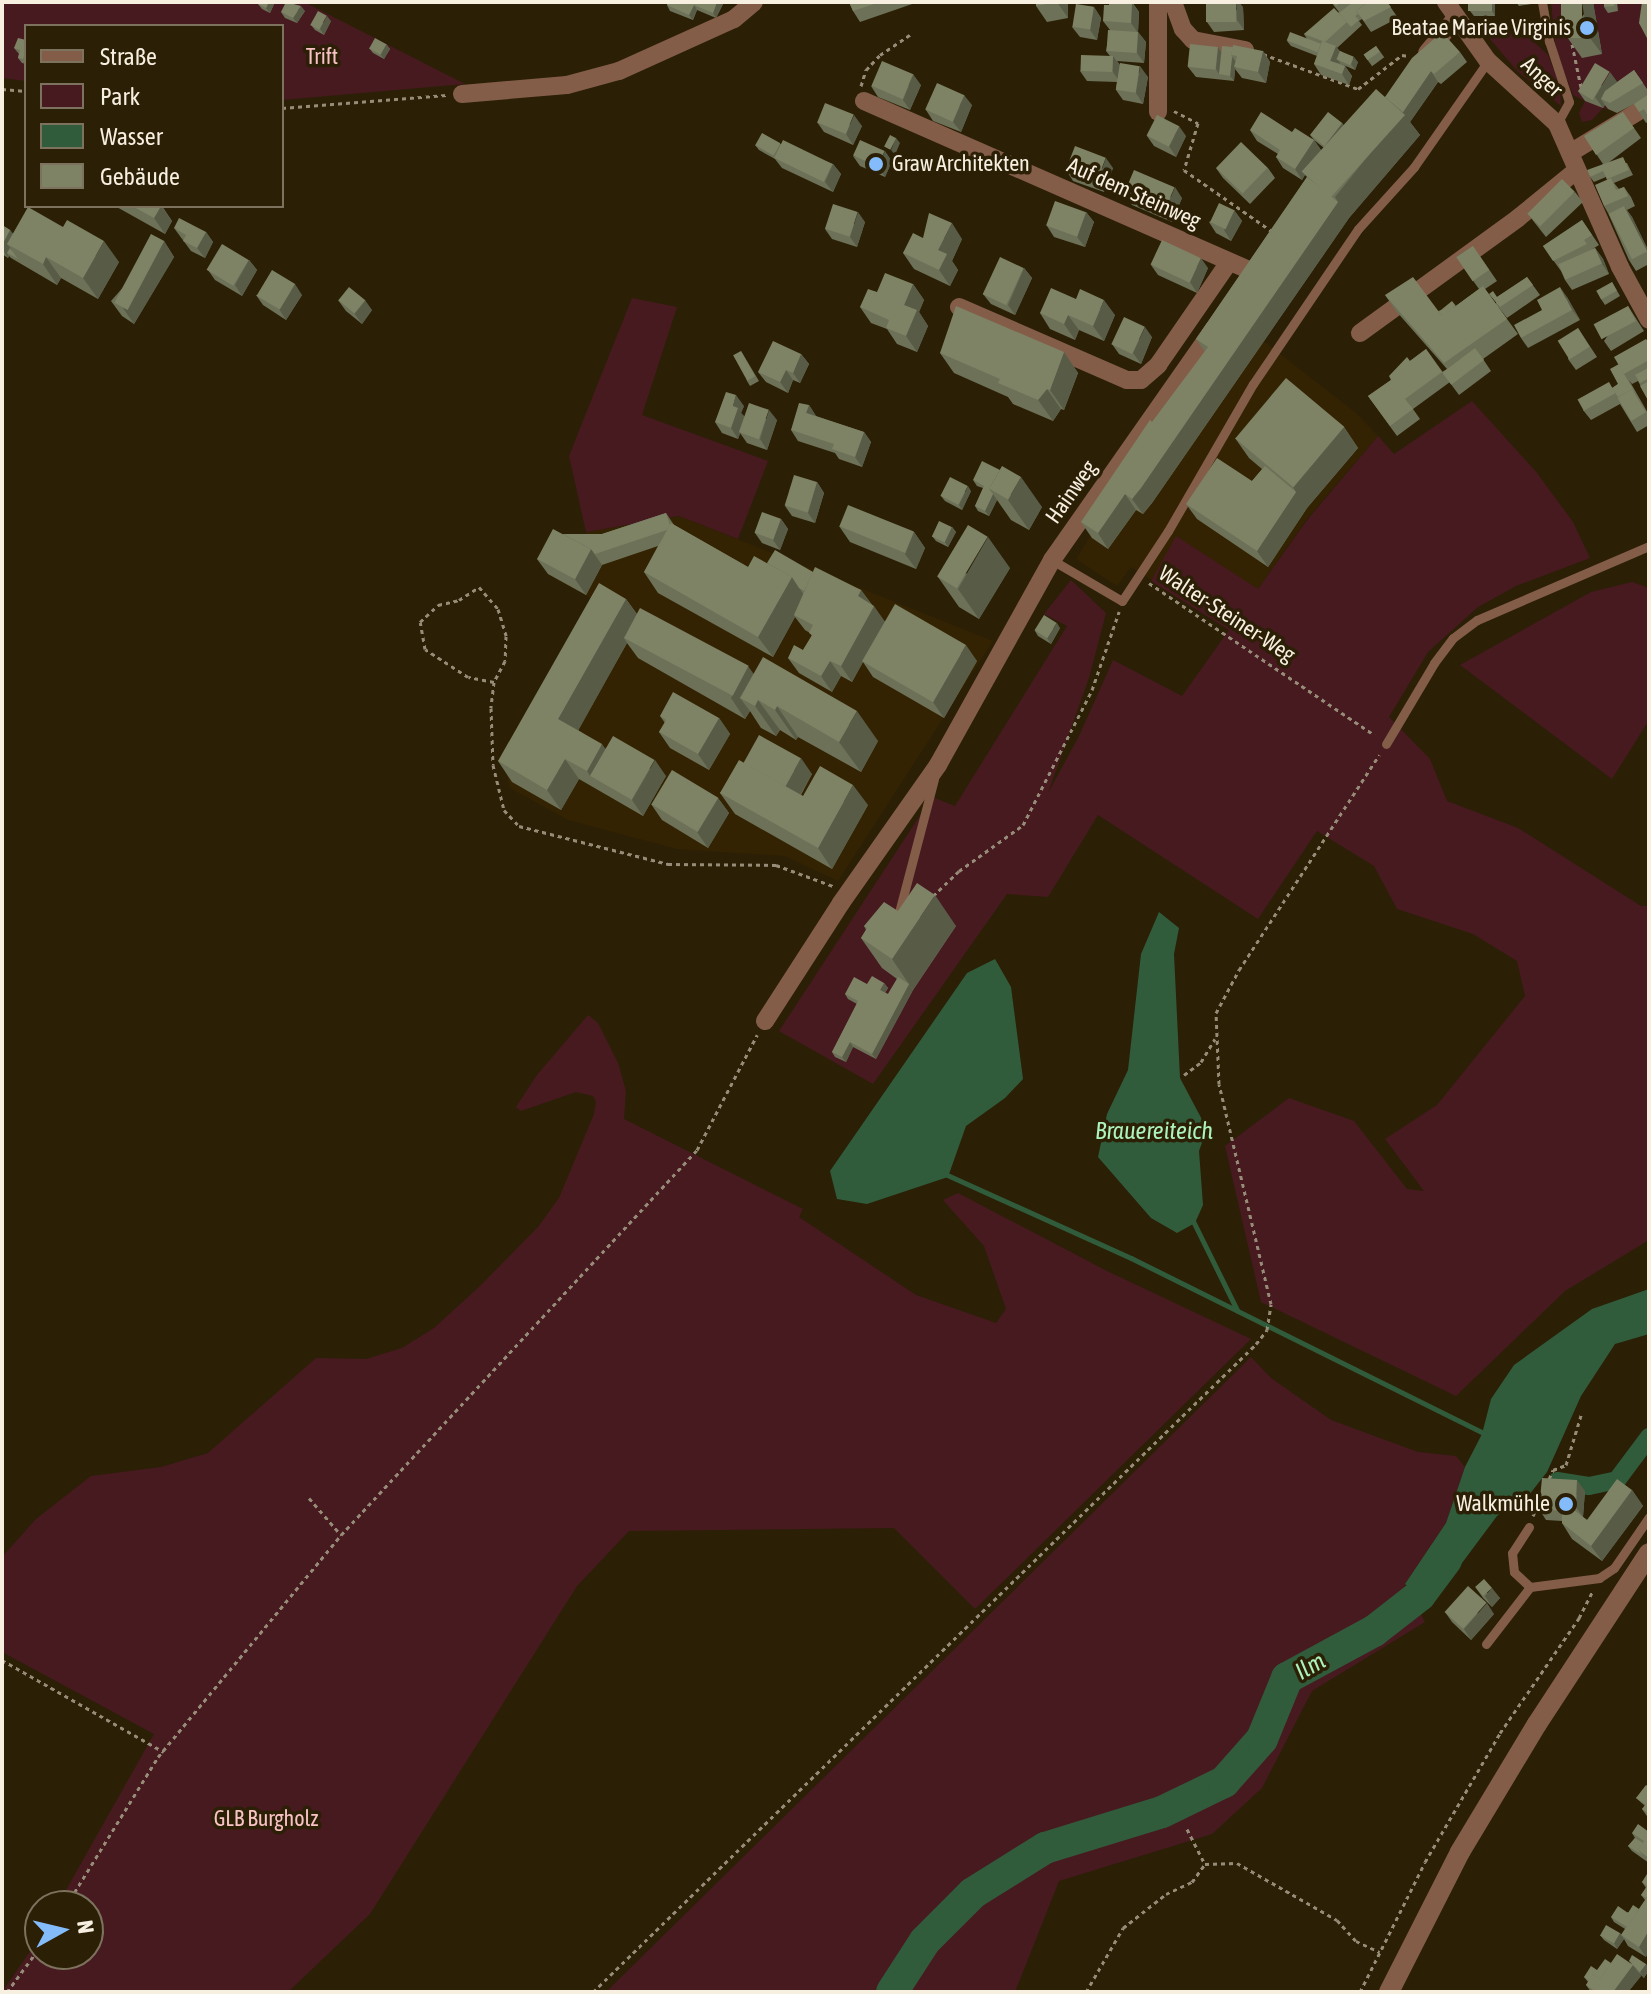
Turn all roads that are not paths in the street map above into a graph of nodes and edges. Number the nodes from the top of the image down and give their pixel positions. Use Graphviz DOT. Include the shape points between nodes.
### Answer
graph roads {
  1 [pos="754,2"];
  2 [pos="1158,2"];
  3 [pos="1173,2"];
  4 [pos="1446,2"];
  5 [pos="1542,2"];
  6 [pos="1456,18"];
  7 [pos="1248,50"];
  8 [pos="1488,61"];
  9 [pos="1416,65"];
  10 [pos="462,94"];
  11 [pos="864,101"];
  12 [pos="1649,105"];
  13 [pos="1158,107"];
  14 [pos="1563,116"];
  15 [pos="1574,162"];
  16 [pos="1276,235"];
  17 [pos="1229,262"];
  18 [pos="959,307"];
  19 [pos="1227,309"];
  20 [pos="1649,320"];
  21 [pos="1360,333"];
  22 [pos="1649,546"];
  23 [pos="1052,560"];
  24 [pos="1386,744"];
  25 [pos="938,765"];
  26 [pos="893,935"];
  27 [pos="765,1021"];
  28 [pos="1649,1517"];
  29 [pos="1529,1527"];
  30 [pos="1649,1553"];
  31 [pos="1530,1587"];
  32 [pos="1486,1644"];
  33 [pos="1389,1992"];
  1 -- 10 [label="street" via="734,19 619,71 567,85"];
  2 -- 13 [label="street"];
  3 -- 7 [label="street" via="1193,40"];
  4 -- 6 [label="street, Anger"];
  5 -- 14 [label="lane"];
  6 -- 8 [label="street, Anger"];
  6 -- 9 [label="street"];
  8 -- 14 [label="street, Anger"];
  8 -- 23 [label="lane, Walter-Steiner-Weg" via="1414,167 1358,229 1262,371 1122,601"];
  11 -- 17 [label="street, Auf dem Steinweg"];
  12 -- 15 [label="street"];
  14 -- 15 [label="street, Anger"];
  15 -- 20 [label="street, Anger"];
  15 -- 21 [label="street" via="1518,218"];
  16 -- 17 [label="street, Auf dem Steinweg" via="1248,277"];
  17 -- 18 [label="street" via="1158,365 1141,380 1127,380"];
  19 -- 23 [label="street, Hainweg"];
  22 -- 24 [label="lane" via="1477,620 1453,638"];
  23 -- 25 [label="street, Hainweg"];
  25 -- 26 [label="lane"];
  25 -- 27 [label="street, Hainweg"];
  28 -- 31 [label="lane" via="1614,1568 1599,1578"];
  29 -- 31 [label="lane" via="1512,1553 1514,1572"];
  30 -- 33 [label="street" via="1460,1852"];
  31 -- 32 [label="lane"];
}
